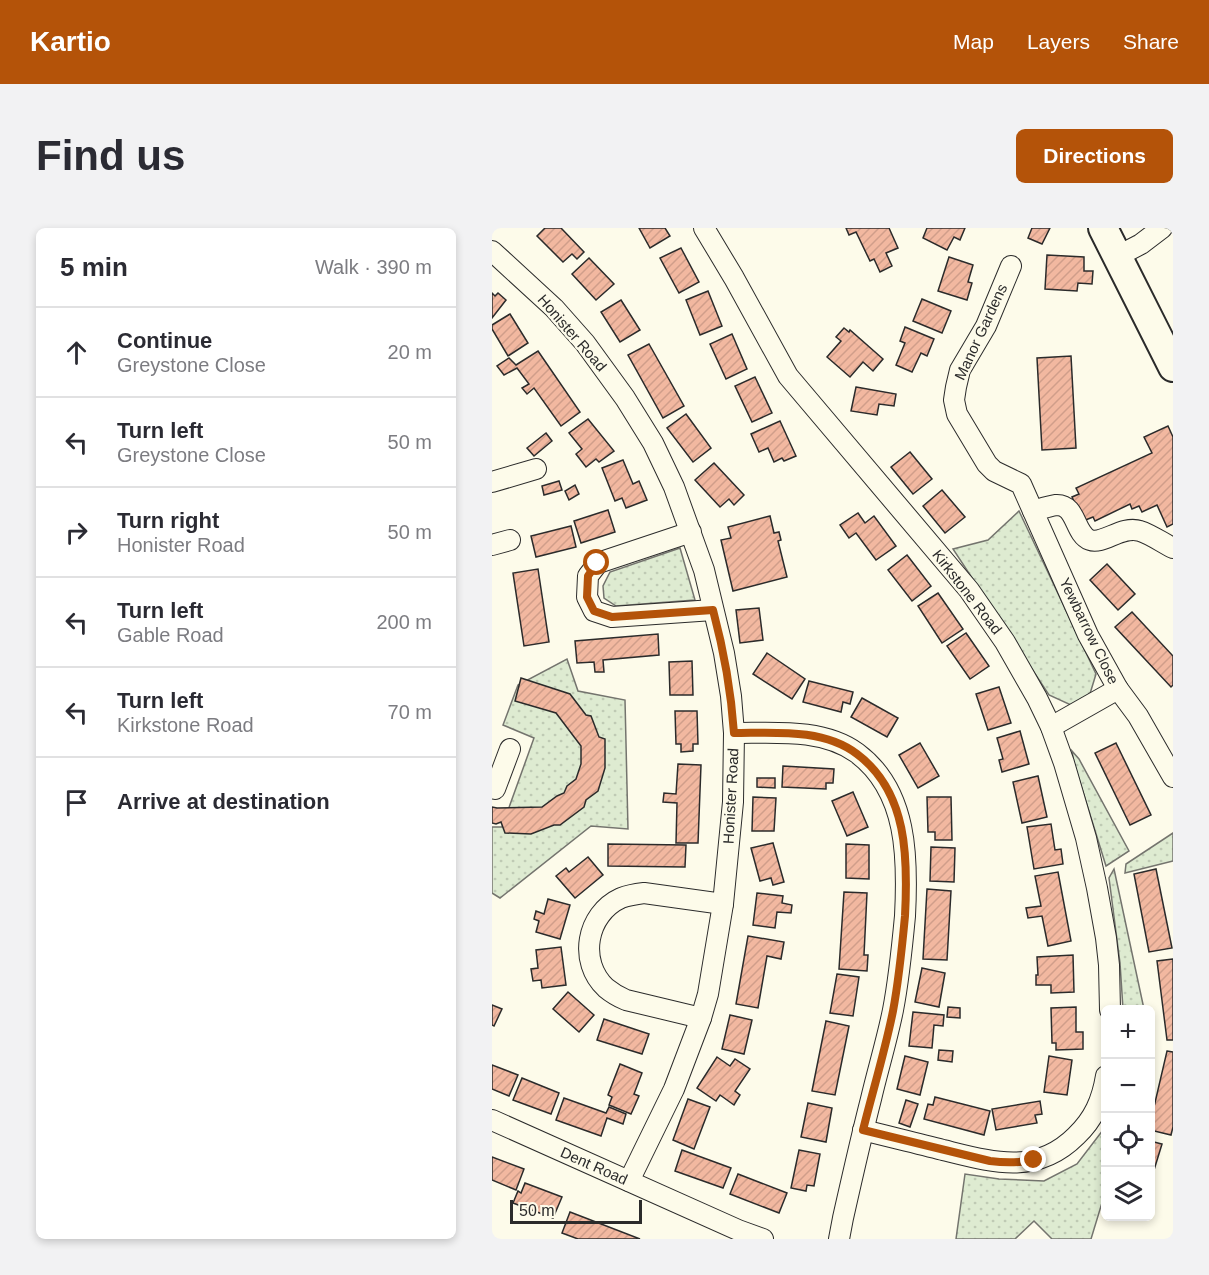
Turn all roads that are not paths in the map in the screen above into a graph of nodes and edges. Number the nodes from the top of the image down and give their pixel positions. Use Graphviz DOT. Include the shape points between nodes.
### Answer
graph roads {
  1 [pos="704,228"];
  2 [pos="1102,228"];
  3 [pos="1162,228"];
  4 [pos="492,251"];
  5 [pos="1116,257"];
  6 [pos="1011,266"];
  7 [pos="1173,367"];
  8 [pos="536,469"];
  9 [pos="492,482"];
  10 [pos="1033,511"];
  11 [pos="691,532"];
  12 [pos="1173,548"];
  13 [pos="713,610"];
  14 [pos="1118,689"];
  15 [pos="1051,727"];
  16 [pos="734,733"];
  17 [pos="510,748"];
  18 [pos="1173,777"];
  19 [pos="492,788"];
  20 [pos="723,904"];
  21 [pos="1110,1005"];
  22 [pos="701,1018"];
  23 [pos="1101,1099"];
  24 [pos="492,1120"];
  25 [pos="863,1130"];
  26 [pos="629,1181"];
  27 [pos="736,1234"];
  28 [pos="762,1239"];
  29 [pos="839,1239"];
  1 -- 15 [label="street, Kirkstone Road" via="788,376 981,607 1022,670"];
  2 -- 5 [label="highway"];
  3 -- 5 [label="street"];
  4 -- 11 [label="street, Honister Road" via="554,308 625,398 653,443"];
  5 -- 7 [label="highway"];
  6 -- 10 [label="street, Manor Gardens" via="986,326 960,370 954,400 957,414 987,464 1021,484"];
  8 -- 9 [label="street"];
  10 -- 12 [label="street" via="1064,507 1089,540 1097,542 1125,530 1139,530"];
  10 -- 14 [label="street, Yewbarrow Close" via="1088,635"];
  11 -- 13 [label="street, Honister Road"];
  11 -- 13 [label="street" via="597,563 588,576 587,597 594,611 612,617"];
  13 -- 16 [label="street, Honister Road" via="724,653"];
  14 -- 15 [label="street"];
  14 -- 18 [label="street, Yewbarrow Close"];
  15 -- 21 [label="street, Kirkstone Road" via="1079,810 1097,888 1109,965"];
  16 -- 20 [label="street, Honister Road" via="733,802"];
  16 -- 25 [label="street" via="794,732 838,743 857,753 875,770 897,810 906,857 900,967"];
  17 -- 19 [label="street" via="495,789"];
  20 -- 22 [label="street, Honister Road"];
  20 -- 22 [label="street" via="644,893 632,895 601,913 591,935 593,969 606,988 626,1000"];
  22 -- 26 [label="street, Honister Road" via="674,1089"];
  23 -- 25 [label="street" via="1083,1129 1061,1148 1019,1163 990,1161"];
  24 -- 26 [label="street, Dent Road"];
  25 -- 29 [label="street"];
  26 -- 27 [label="street, Dent Road"];
  27 -- 28 [label="street, Dent Road"];
}
